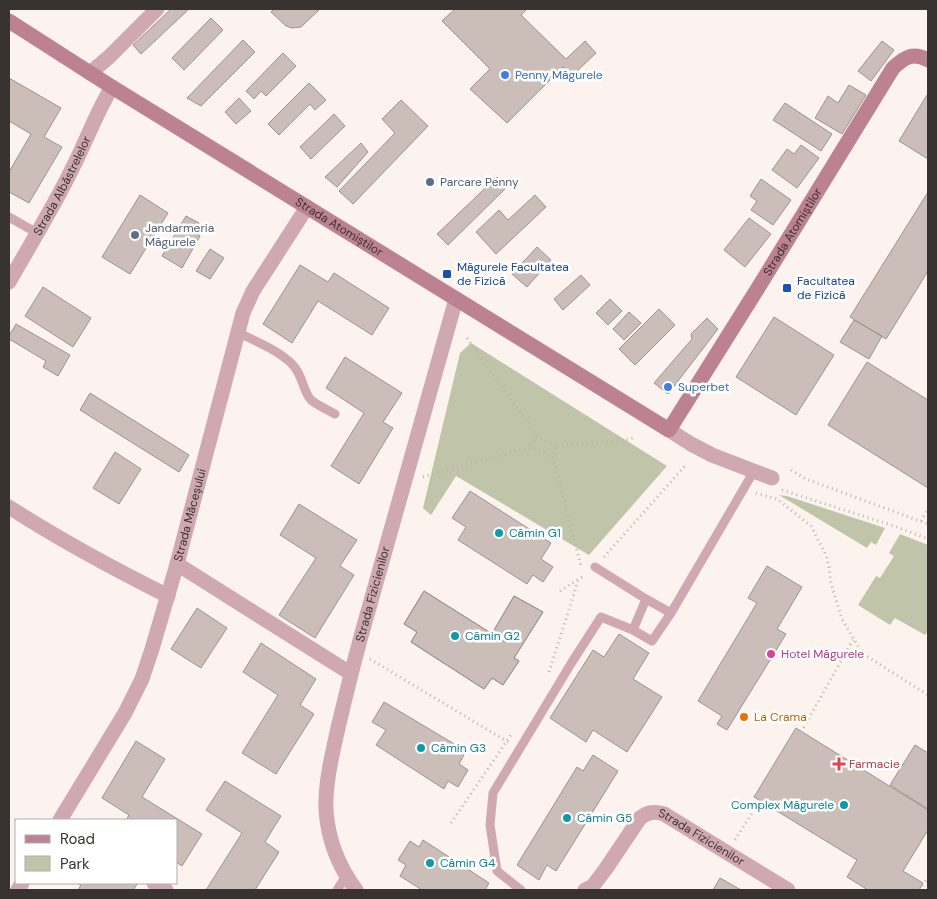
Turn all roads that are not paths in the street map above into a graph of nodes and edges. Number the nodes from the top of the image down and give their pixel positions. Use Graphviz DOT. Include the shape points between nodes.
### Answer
graph roads {
  1 [pos="157,9"];
  2 [pos="9,21"];
  3 [pos="928,60"];
  4 [pos="90,73"];
  5 [pos="112,87"];
  6 [pos="307,207"];
  7 [pos="9,217"];
  8 [pos="37,233"];
  9 [pos="9,282"];
  10 [pos="456,299"];
  11 [pos="237,332"];
  12 [pos="335,414"];
  13 [pos="670,430"];
  14 [pos="754,471"];
  15 [pos="772,478"];
  16 [pos="9,507"];
  17 [pos="178,564"];
  18 [pos="596,567"];
  19 [pos="168,596"];
  20 [pos="646,600"];
  21 [pos="670,613"];
  22 [pos="633,630"];
  23 [pos="350,673"];
  24 [pos="61,819"];
  25 [pos="346,876"];
  26 [pos="337,890"];
  27 [pos="356,890"];
  28 [pos="521,890"];
  29 [pos="585,890"];
  30 [pos="788,890"];
  1 -- 4 [label="street"];
  2 -- 4 [label="main road, Strada Atomiștilor"];
  3 -- 13 [label="main road, Strada Atomiștilor" via="920,56 906,57 893,68"];
  4 -- 5 [label="main road, Strada Atomiștilor"];
  5 -- 6 [label="main road, Strada Atomiștilor"];
  5 -- 8 [label="street, Strada Albăstrelelor"];
  6 -- 10 [label="main road, Strada Atomiștilor"];
  6 -- 11 [label="street, Strada Măceșului" via="253,290"];
  7 -- 8 [label="lane"];
  8 -- 9 [label="street, Strada Albăstrelelor"];
  10 -- 13 [label="main road, Strada Atomiștilor"];
  10 -- 23 [label="street, Strada Fizicienilor"];
  11 -- 12 [label="lane" via="291,363 300,374 311,400"];
  11 -- 17 [label="street, Strada Măceșului"];
  13 -- 14 [label="street, Strada Atomiștilor" via="712,455"];
  14 -- 15 [label="street, Strada Atomiștilor"];
  14 -- 21 [label="lane"];
  16 -- 19 [label="street" via="93,557"];
  17 -- 19 [label="street, Strada Măceșului"];
  17 -- 23 [label="street"];
  18 -- 20 [label="lane"];
  19 -- 24 [label="street, Strada Măceșului" via="142,679"];
  20 -- 21 [label="lane"];
  20 -- 22 [label="lane"];
  21 -- 22 [label="lane" via="652,641"];
  22 -- 28 [label="lane" via="601,617 493,793 490,825 497,871"];
  23 -- 25 [label="street, Strada Fizicienilor" via="328,775 326,810 336,856"];
  25 -- 26 [label="lane"];
  25 -- 27 [label="street, Strada Fizicienilor"];
  29 -- 30 [label="street, Strada Fizicienilor" via="606,870 640,818 655,812 664,814"];
}
